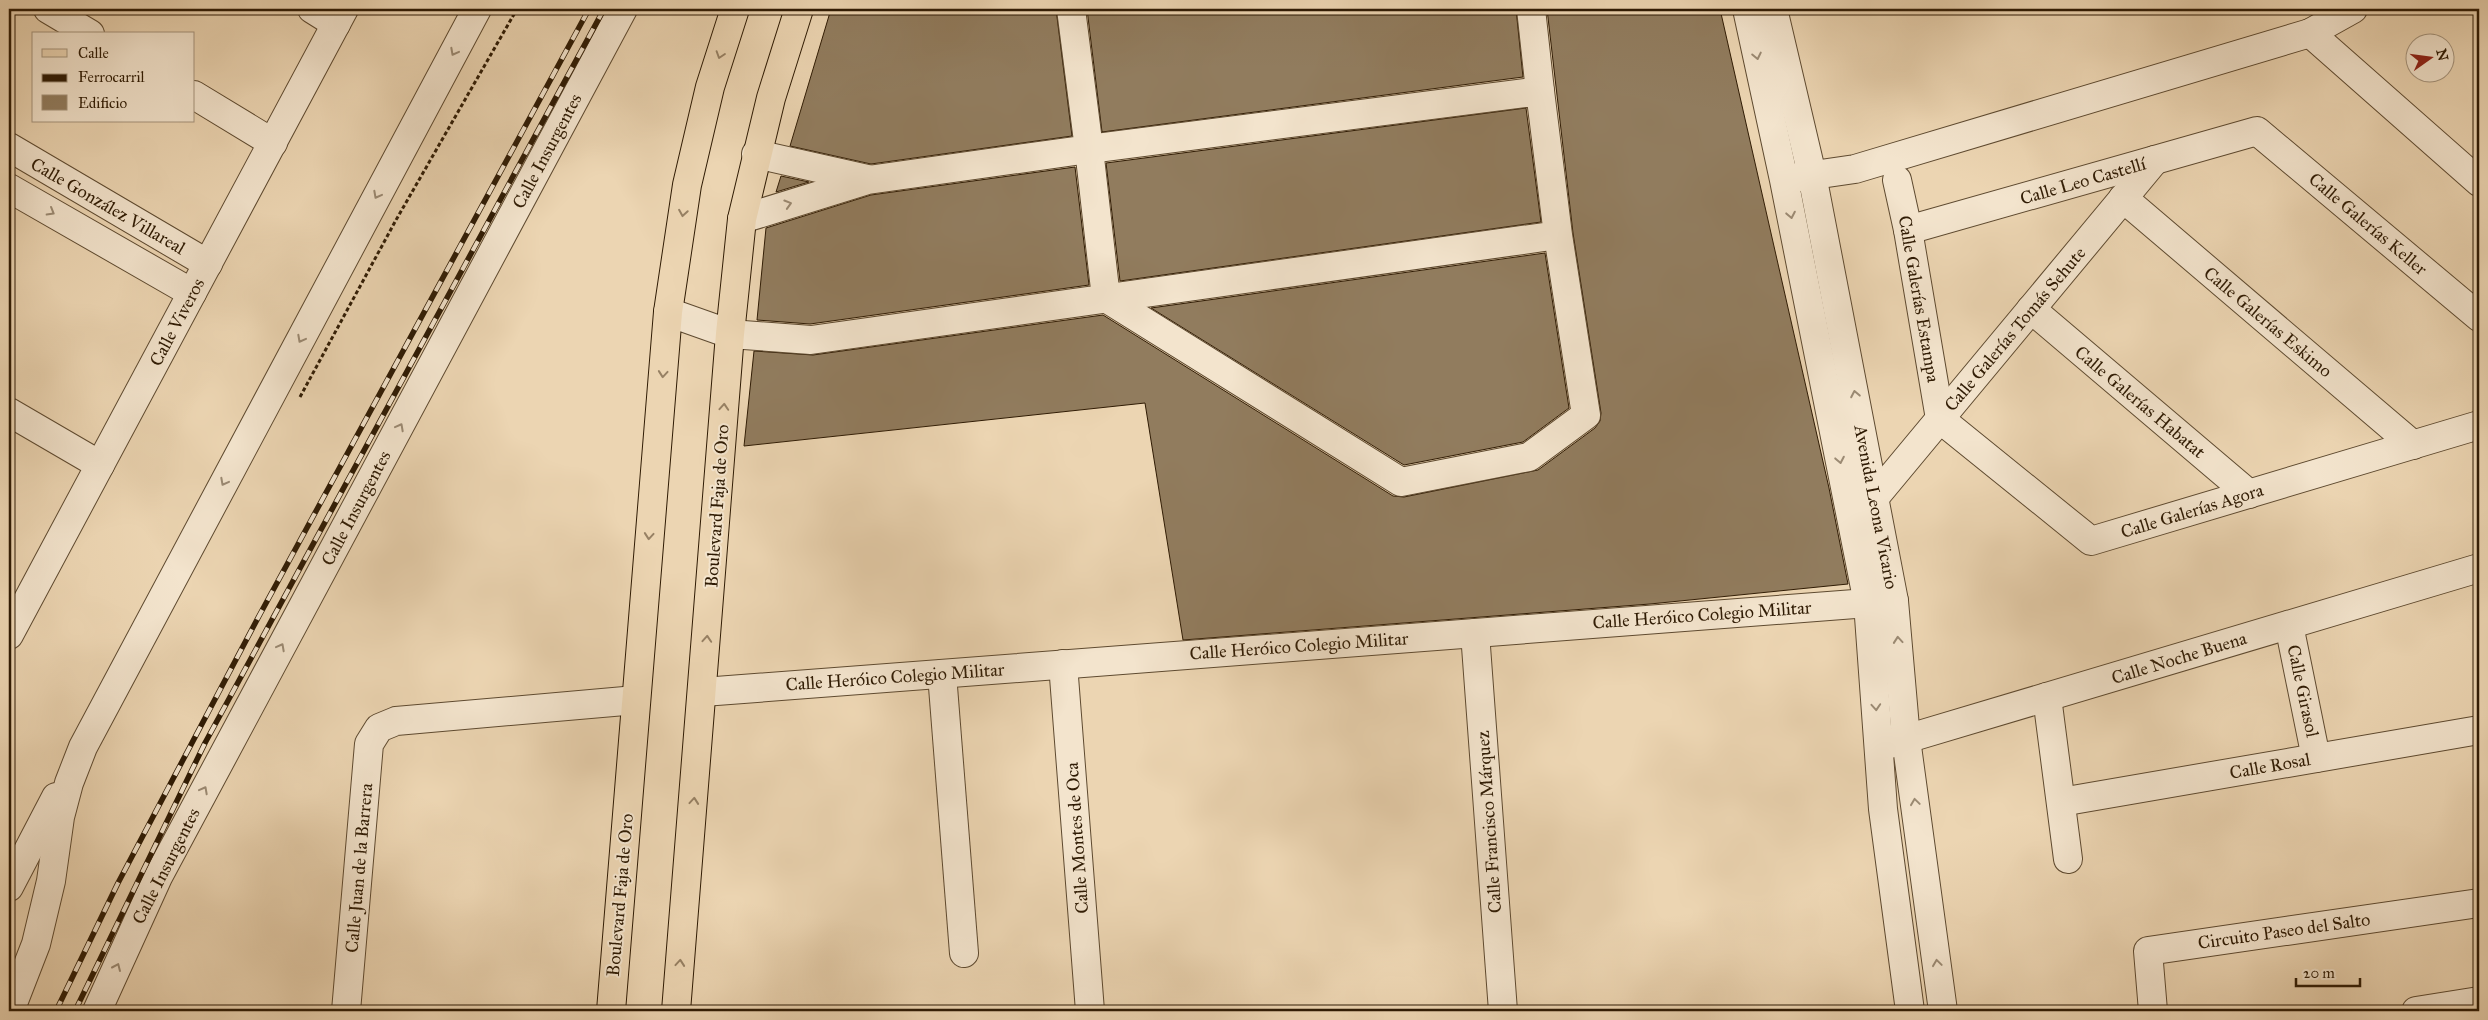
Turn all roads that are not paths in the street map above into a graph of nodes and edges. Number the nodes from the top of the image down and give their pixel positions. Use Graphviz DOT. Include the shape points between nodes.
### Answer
graph roads {
  1 [pos="48,9"];
  2 [pos="312,9"];
  3 [pos="476,9"];
  4 [pos="623,9"];
  5 [pos="735,9"];
  6 [pos="799,9"];
  7 [pos="1071,9"];
  8 [pos="1530,9"];
  9 [pos="1747,9"];
  10 [pos="1772,9"];
  11 [pos="2353,9"];
  12 [pos="340,16"];
  13 [pos="87,32"];
  14 [pos="2310,33"];
  15 [pos="1540,91"];
  16 [pos="195,97"];
  17 [pos="2257,131"];
  18 [pos="273,143"];
  19 [pos="9,148"];
  20 [pos="1089,149"];
  21 [pos="756,154"];
  22 [pos="2156,160"];
  23 [pos="1812,176"];
  24 [pos="868,180"];
  25 [pos="1784,180"];
  26 [pos="1897,180"];
  27 [pos="2479,182"];
  28 [pos="9,188"];
  29 [pos="2123,198"];
  30 [pos="742,218"];
  31 [pos="1908,230"];
  32 [pos="1558,235"];
  33 [pos="208,264"];
  34 [pos="192,293"];
  35 [pos="1106,298"];
  36 [pos="2031,310"];
  37 [pos="668,312"];
  38 [pos="2479,317"];
  39 [pos="730,334"];
  40 [pos="9,412"];
  41 [pos="1940,418"];
  42 [pos="2479,425"];
  43 [pos="2413,445"];
  44 [pos="100,465"];
  45 [pos="2249,494"];
  46 [pos="1875,497"];
  47 [pos="2479,568"];
  48 [pos="1881,602"];
  49 [pos="12,619"];
  50 [pos="2289,625"];
  51 [pos="1475,633"];
  52 [pos="1063,664"];
  53 [pos="942,674"];
  54 [pos="703,692"];
  55 [pos="2047,697"];
  56 [pos="636,700"];
  57 [pos="2479,730"];
  58 [pos="1906,739"];
  59 [pos="83,747"];
  60 [pos="1878,748"];
  61 [pos="2316,758"];
  62 [pos="2061,802"];
  63 [pos="2068,859"];
  64 [pos="9,887"];
  65 [pos="2479,903"];
  66 [pos="964,953"];
  67 [pos="2479,1001"];
  68 [pos="10,1011"];
  69 [pos="97,1011"];
  70 [pos="346,1011"];
  71 [pos="611,1011"];
  72 [pos="676,1011"];
  73 [pos="1090,1011"];
  74 [pos="1502,1011"];
  75 [pos="1910,1011"];
  76 [pos="1943,1011"];
  77 [pos="2153,1011"];
  78 [pos="2416,1011"];
  1 -- 13 [label="street"];
  2 -- 12 [label="street"];
  3 -- 59 [label="street, one-way"];
  69 -- 4 [label="street, Calle Insurgentes, one-way" via="158,877"];
  5 -- 37 [label="main road, Boulevard Faja de Oro, one-way" via="710,87 687,185"];
  6 -- 21 [label="main road, Boulevard Faja de Oro"];
  7 -- 20 [label="street"];
  8 -- 15 [label="street"];
  9 -- 25 [label="street, Avenida Leona Vicario, one-way"];
  10 -- 23 [label="street, Avenida Leona Vicario"];
  11 -- 14 [label="street"];
  12 -- 18 [label="street, Calle Viveros"];
  14 -- 23 [label="street" via="1855,169"];
  14 -- 27 [label="street"];
  15 -- 20 [label="street"];
  15 -- 32 [label="street"];
  16 -- 18 [label="street"];
  17 -- 22 [label="street, Calle Leo Castellí"];
  17 -- 38 [label="street, Calle Galerías Keller"];
  18 -- 33 [label="street, Calle Viveros"];
  19 -- 33 [label="street, Calle González Villareal"];
  20 -- 24 [label="street"];
  20 -- 35 [label="street"];
  21 -- 24 [label="street"];
  21 -- 30 [label="main road, Boulevard Faja de Oro"];
  22 -- 29 [label="street, Calle Galerías Tomás Sehute"];
  22 -- 31 [label="street, Calle Leo Castellí"];
  23 -- 25 [label="street"];
  46 -- 23 [label="street, Avenida Leona Vicario, one-way"];
  30 -- 24 [label="street, one-way"];
  25 -- 48 [label="street, Avenida Leona Vicario, one-way"];
  26 -- 31 [label="street, Calle Galerías Estampa"];
  28 -- 34 [label="street, Calle González Villareal, one-way"];
  29 -- 36 [label="street, Calle Galerías Tomás Sehute"];
  29 -- 43 [label="street, Calle Galerías Eskimo"];
  30 -- 39 [label="main road, Boulevard Faja de Oro"];
  31 -- 41 [label="street, Calle Galerías Estampa"];
  32 -- 35 [label="street"];
  32 -- 35 [label="street" via="1586,415 1529,457 1401,482"];
  33 -- 34 [label="street, Calle Viveros"];
  34 -- 44 [label="street, Calle Viveros"];
  35 -- 39 [label="street" via="810,340"];
  36 -- 41 [label="street, Calle Galerías Tomás Sehute"];
  36 -- 45 [label="street, Calle Galerías Habatat"];
  37 -- 39 [label="street"];
  37 -- 56 [label="main road, Boulevard Faja de Oro, one-way"];
  54 -- 39 [label="main road, Boulevard Faja de Oro, one-way"];
  40 -- 44 [label="street"];
  41 -- 45 [label="street, Calle Galerías Agora" via="2091,541"];
  41 -- 46 [label="street, Calle Galerías Tomás Sehute"];
  42 -- 43 [label="street, Calle Galerías Agora"];
  43 -- 45 [label="street, Calle Galerías Agora"];
  44 -- 49 [label="street, Calle Viveros"];
  46 -- 48 [label="street, Avenida Leona Vicario"];
  47 -- 50 [label="street, Calle Noche Buena"];
  48 -- 51 [label="street, Calle Heróico Colegio Militar"];
  58 -- 48 [label="street, Avenida Leona Vicario, one-way"];
  48 -- 60 [label="street, Avenida Leona Vicario, one-way"];
  50 -- 55 [label="street, Calle Noche Buena"];
  50 -- 61 [label="street, Calle Girasol"];
  51 -- 52 [label="street, Calle Heróico Colegio Militar"];
  51 -- 74 [label="street, Calle Francisco Márquez"];
  52 -- 53 [label="street, Calle Heróico Colegio Militar"];
  52 -- 73 [label="street, Calle Montes de Oca"];
  53 -- 54 [label="street, Calle Heróico Colegio Militar"];
  53 -- 66 [label="street"];
  72 -- 54 [label="main road, Boulevard Faja de Oro, one-way"];
  55 -- 58 [label="street, Calle Noche Buena"];
  55 -- 62 [label="street"];
  56 -- 70 [label="street, Calle Juan de la Barrera" via="396,720 379,728 370,744"];
  56 -- 71 [label="main road, Boulevard Faja de Oro"];
  57 -- 61 [label="street, Calle Rosal"];
  58 -- 60 [label="street, Calle Noche Buena"];
  76 -- 58 [label="street, Avenida Leona Vicario, one-way"];
  59 -- 64 [label="street"];
  59 -- 68 [label="street" via="60,817 51,881 36,944"];
  60 -- 75 [label="street, Avenida Leona Vicario"];
  61 -- 62 [label="street, Calle Rosal"];
  62 -- 63 [label="street"];
  65 -- 77 [label="street, Circuito Paseo del Salto" via="2148,951"];
  67 -- 78 [label="street"];
}
